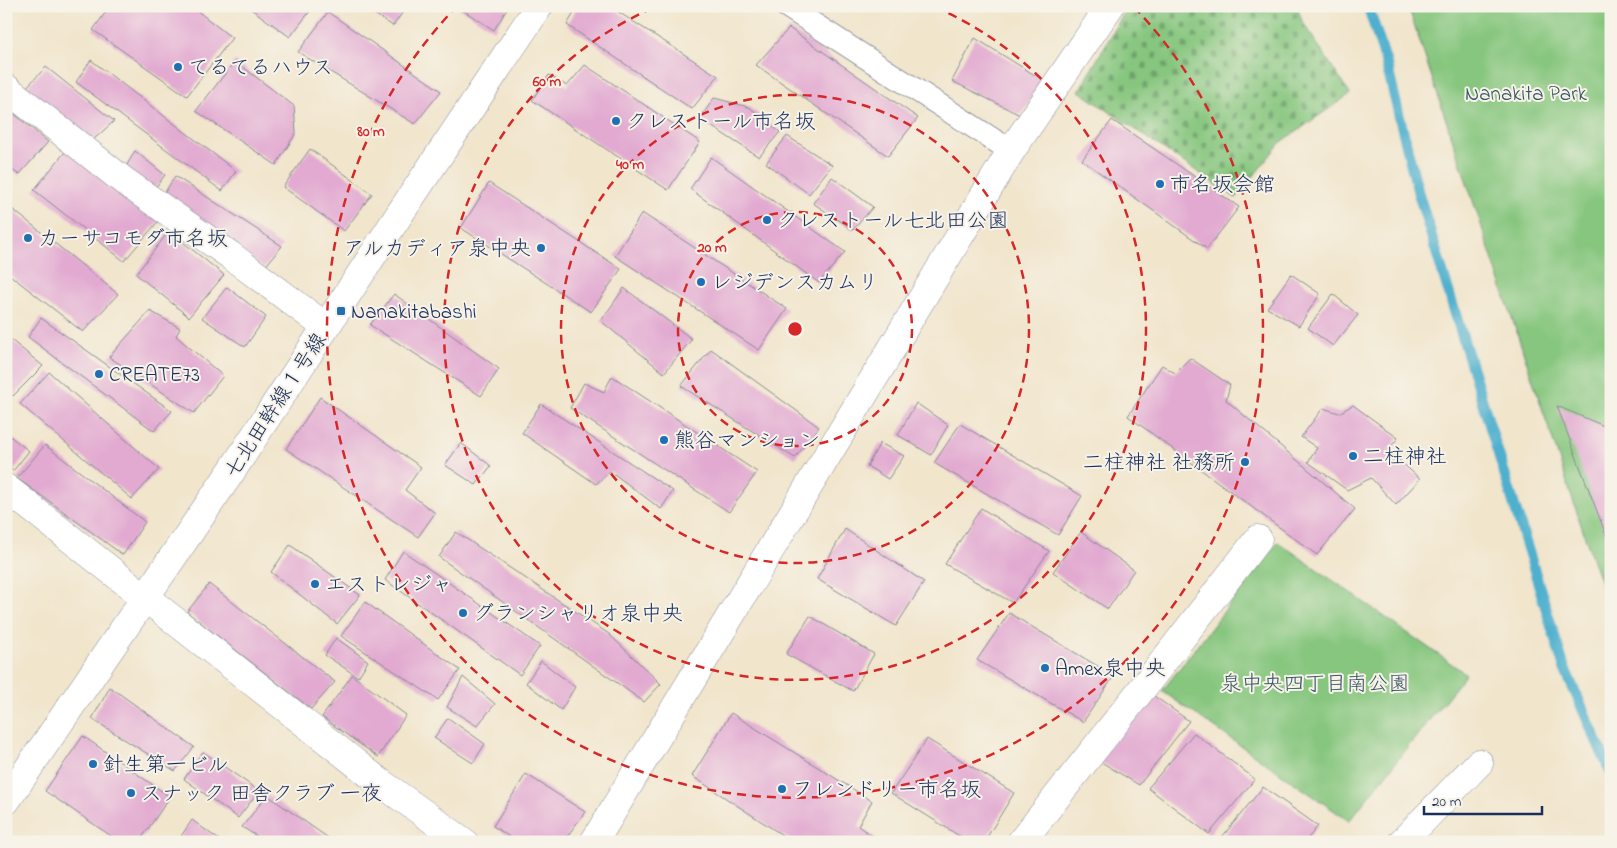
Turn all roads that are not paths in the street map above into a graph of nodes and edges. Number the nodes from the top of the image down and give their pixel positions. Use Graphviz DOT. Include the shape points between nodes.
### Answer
graph roads {
  1 [pos="539,6"];
  2 [pos="786,6"];
  3 [pos="1110,6"];
  4 [pos="6,88"];
  5 [pos="1011,151"];
  6 [pos="326,327"];
  7 [pos="6,488"];
  8 [pos="1258,539"];
  9 [pos="145,598"];
  10 [pos="1479,763"];
  11 [pos="6,801"];
  12 [pos="464,842"];
  13 [pos="594,842"];
  14 [pos="1021,842"];
  15 [pos="1402,842"];
  1 -- 6 [label="street, 七北田幹線１号線"];
  2 -- 5 [label="lane"];
  3 -- 5 [label="street"];
  4 -- 6 [label="street" via="124,181"];
  5 -- 13 [label="street"];
  6 -- 9 [label="street, 七北田幹線１号線"];
  7 -- 9 [label="street"];
  8 -- 14 [label="street"];
  9 -- 11 [label="street, 七北田幹線１号線"];
  9 -- 12 [label="street" via="381,783"];
  10 -- 15 [label="street"];
}
